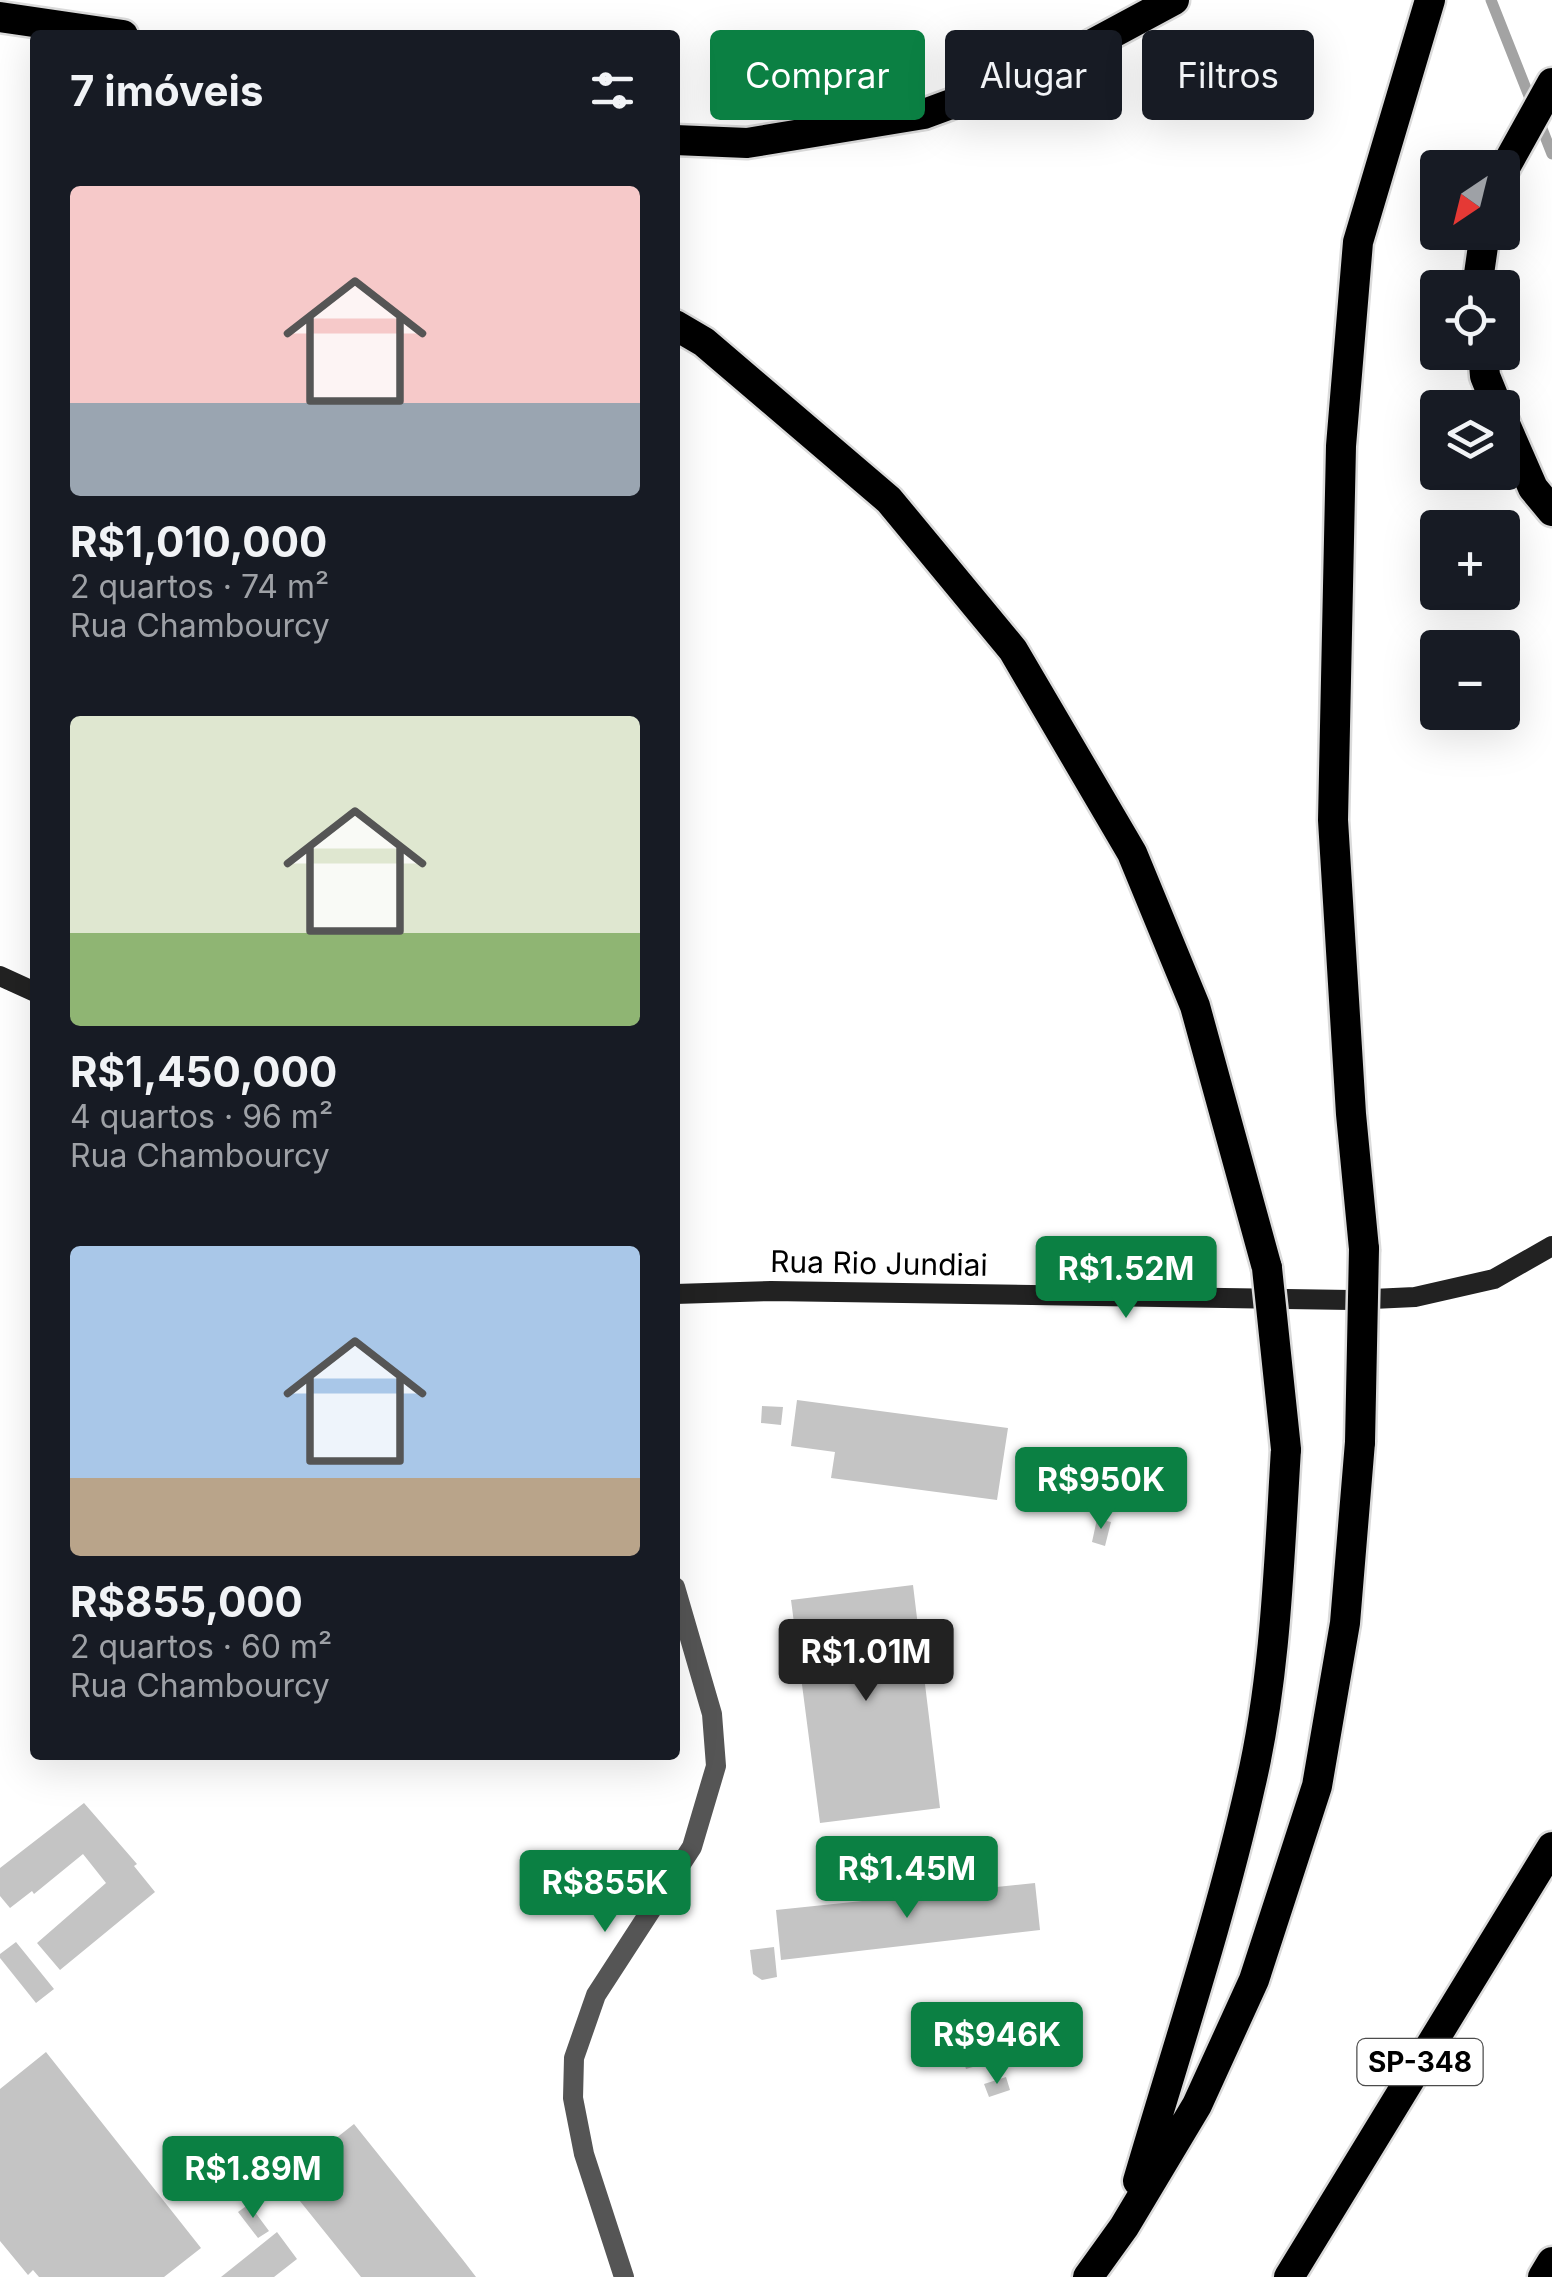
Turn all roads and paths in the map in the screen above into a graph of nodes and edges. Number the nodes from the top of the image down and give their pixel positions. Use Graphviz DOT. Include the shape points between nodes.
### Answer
graph roads {
  1 [pos="1174,0"];
  2 [pos="1430,0"];
  3 [pos="4,18"];
  4 [pos="36,30"];
  5 [pos="88,30"];
  6 [pos="1552,83"];
  7 [pos="680,140"];
  8 [pos="1515,150"];
  9 [pos="680,328"];
  10 [pos="1520,458"];
  11 [pos="1552,512"];
  12 [pos="0,976"];
  13 [pos="30,990"];
  14 [pos="1552,1246"];
  15 [pos="680,1294"];
  16 [pos="680,1603"];
  17 [pos="1552,1847"];
  18 [pos="1124,2227"];
  19 [pos="1552,2262"];
  20 [pos="624,2277"];
  21 [pos="1088,2277"];
  22 [pos="1289,2277"];
  23 [pos="1543,2277"];
  1 -- 7 [label="highway" via="1046,68 924,114 747,144"];
  2 -- 18 [label="highway, bridge" via="1358,242 1341,446 1333,820 1364,1249 1360,1442 1345,1623 1318,1786 1254,1980 1197,2105"];
  3 -- 4 [label="highway"];
  3 -- 5 [label="highway"];
  6 -- 8 [label="highway"];
  9 -- 18 [label="highway, bridge" via="889,500 1012,650 1132,853 1195,1006 1267,1268 1286,1448 1276,1620 1251,1785"];
  10 -- 11 [label="highway"];
  12 -- 13 [label="main road"];
  14 -- 15 [label="main road, Rua Rio Jundiai" via="1494,1280 1415,1297"];
  16 -- 20 [label="street" via="712,1714 716,1766 692,1847 596,1995 574,2058 573,2098 584,2154"];
  17 -- 22 [label="highway, SP-348"];
  18 -- 21 [label="highway"];
  19 -- 23 [label="highway"];
}
